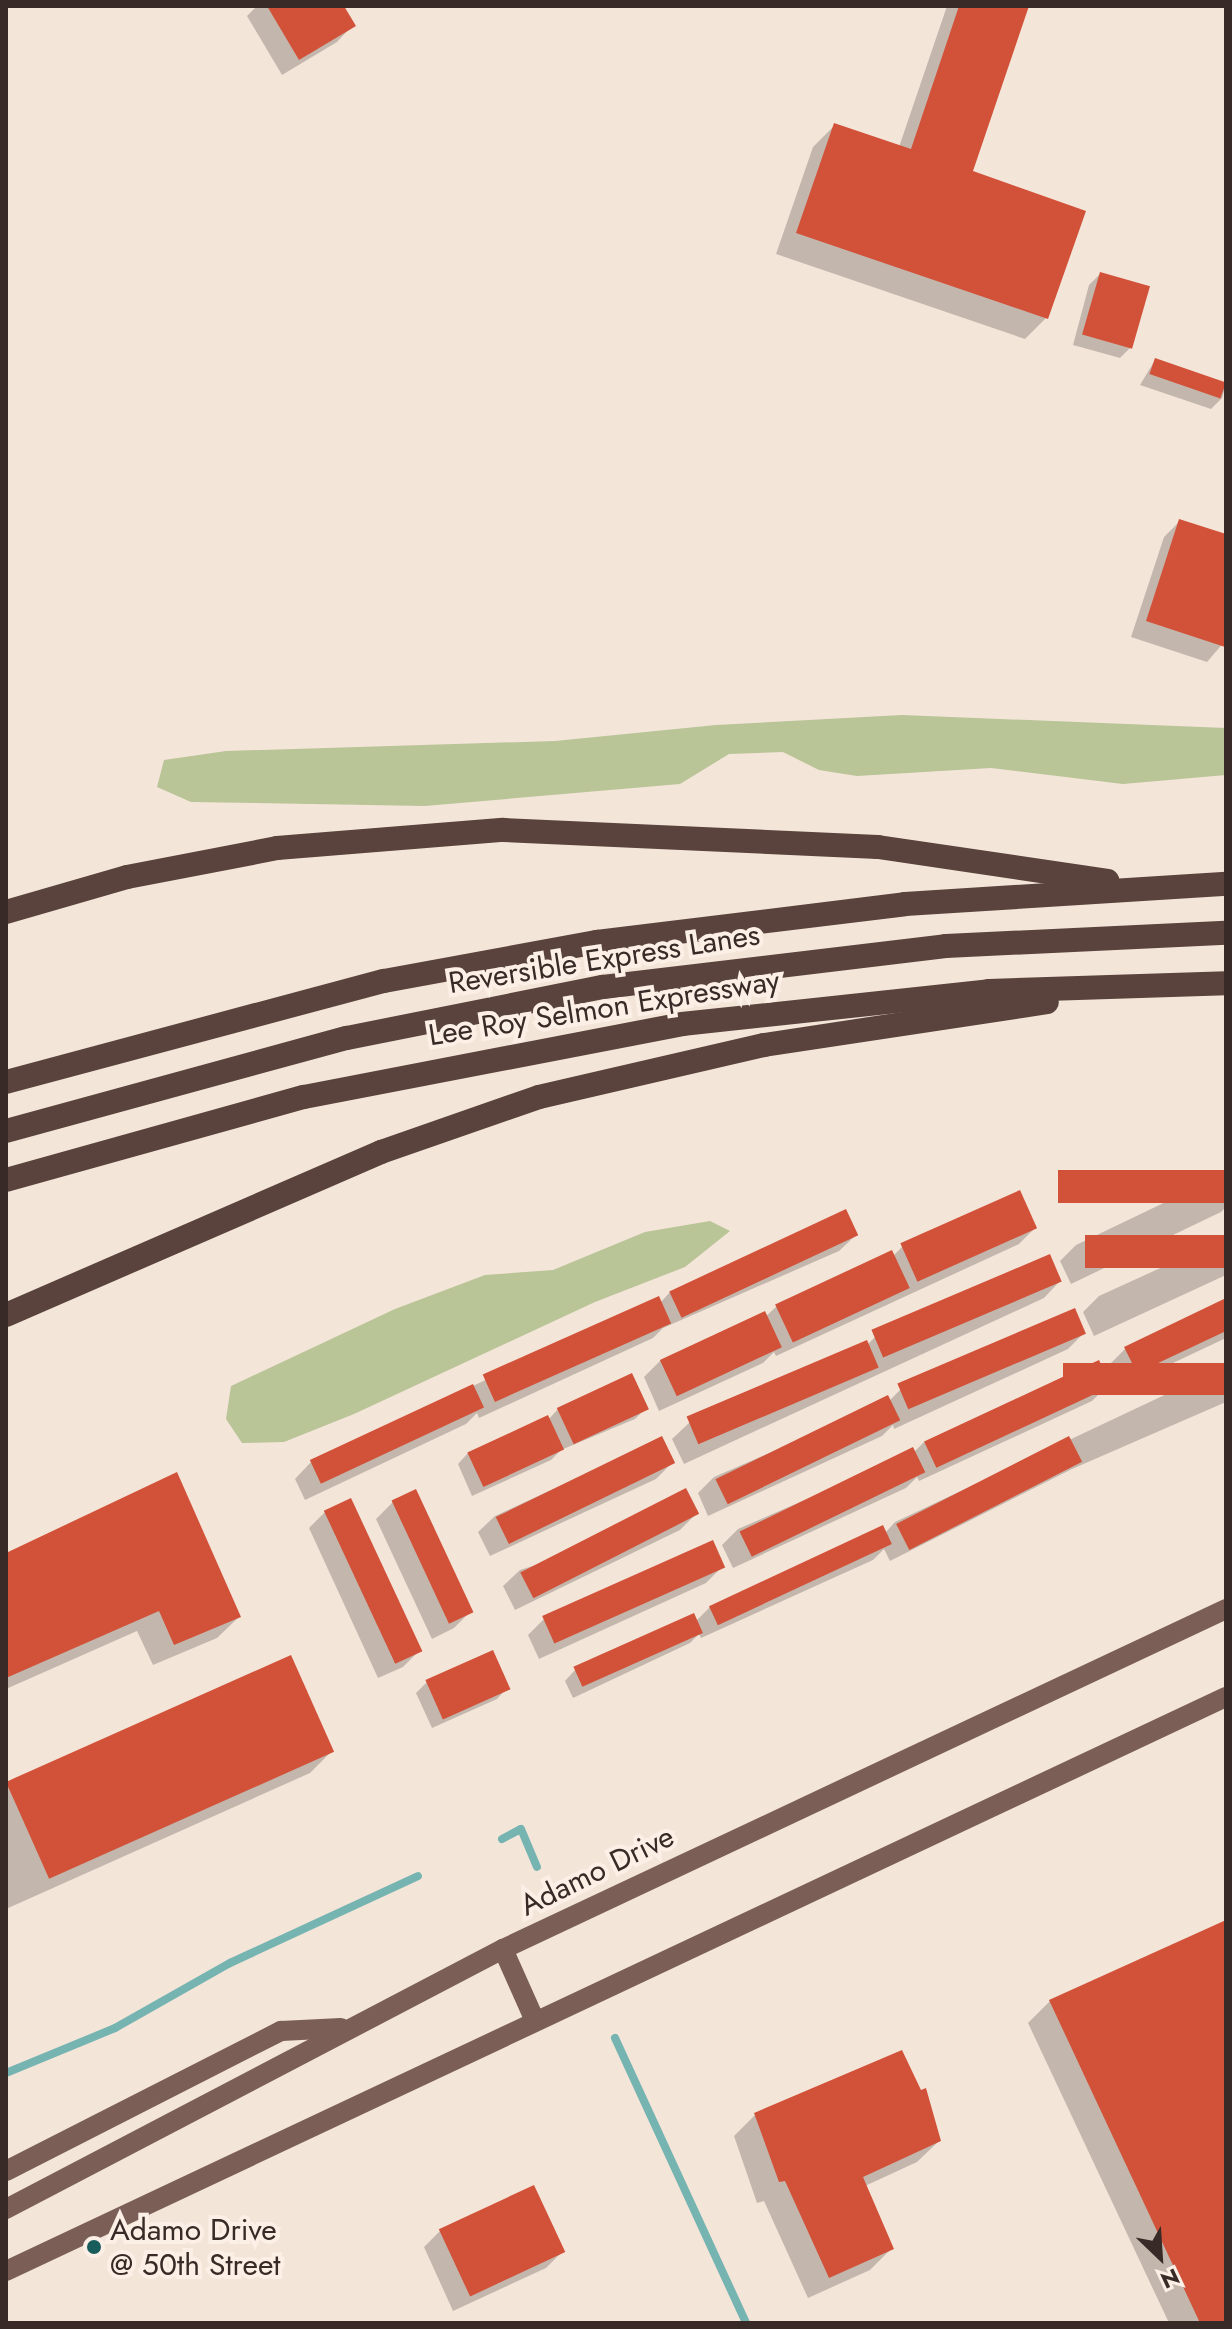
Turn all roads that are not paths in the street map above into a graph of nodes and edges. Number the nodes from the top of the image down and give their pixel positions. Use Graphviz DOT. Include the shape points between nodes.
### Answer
graph roads {
  1 [pos="1226,884"];
  2 [pos="1149,887"];
  3 [pos="6,912"];
  4 [pos="1226,933"];
  5 [pos="1168,983"];
  6 [pos="1226,983"];
  7 [pos="6,1082"];
  8 [pos="6,1131"];
  9 [pos="6,1180"];
  10 [pos="6,1315"];
  11 [pos="1226,1609"];
  12 [pos="1226,1697"];
  13 [pos="503,1949"];
  14 [pos="535,2021"];
  15 [pos="349,2027"];
  16 [pos="6,2171"];
  17 [pos="6,2209"];
  18 [pos="6,2271"];
  1 -- 2 [label="highway, Lee Roy Selmon Expressway"];
  2 -- 3 [label="highway" via="878,847 503,830 277,848 127,877"];
  2 -- 7 [label="highway, Lee Roy Selmon Expressway" via="905,904 542,951 267,1009"];
  4 -- 8 [label="highway, Reversible Express Lanes" via="946,946 603,987 347,1038"];
  5 -- 6 [label="highway, Lee Roy Selmon Expressway"];
  5 -- 9 [label="highway, Lee Roy Selmon Expressway" via="911,997 595,1038 304,1097"];
  5 -- 10 [label="highway" via="764,1045 539,1097 381,1152"];
  11 -- 13 [label="main road, Adamo Drive"];
  12 -- 14 [label="main road"];
  13 -- 14 [label="main road"];
  13 -- 15 [label="main road, Adamo Drive"];
  14 -- 18 [label="main road"];
  15 -- 16 [label="main road" via="281,2031"];
  15 -- 17 [label="main road, Adamo Drive"];
}
